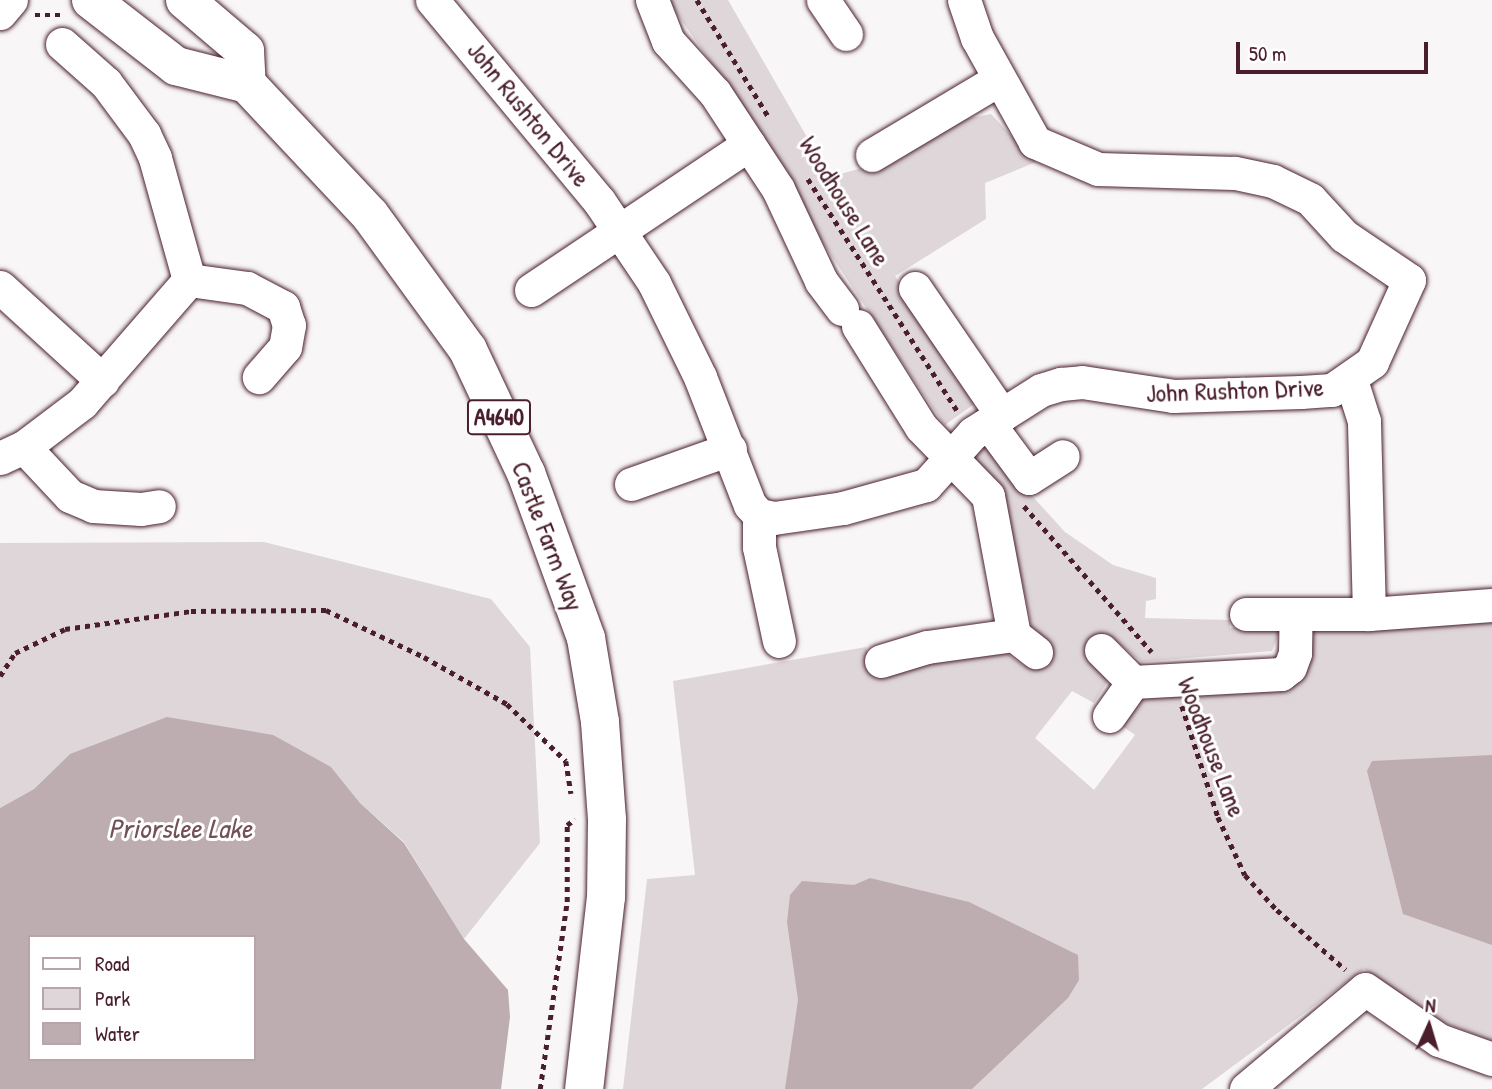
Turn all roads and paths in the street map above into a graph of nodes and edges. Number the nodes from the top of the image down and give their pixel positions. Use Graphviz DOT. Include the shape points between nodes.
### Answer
graph roads {
  1 [pos="11,0"];
  2 [pos="91,0"];
  3 [pos="133,0"];
  4 [pos="185,0"];
  5 [pos="432,0"];
  6 [pos="652,0"];
  7 [pos="698,0"];
  8 [pos="823,0"];
  9 [pos="964,0"];
  10 [pos="0,13"];
  11 [pos="846,34"];
  12 [pos="62,44"];
  13 [pos="998,80"];
  14 [pos="239,81"];
  15 [pos="761,135"];
  16 [pos="872,155"];
  17 [pos="791,181"];
  18 [pos="620,233"];
  19 [pos="189,280"];
  20 [pos="0,287"];
  21 [pos="915,288"];
  22 [pos="531,290"];
  23 [pos="259,377"];
  24 [pos="1351,380"];
  25 [pos="103,381"];
  26 [pos="985,420"];
  27 [pos="730,449"];
  28 [pos="12,453"];
  29 [pos="1063,456"];
  30 [pos="951,458"];
  31 [pos="631,484"];
  32 [pos="1021,503"];
  33 [pos="159,506"];
  34 [pos="759,514"];
  35 [pos="1492,605"];
  36 [pos="1246,614"];
  37 [pos="1296,614"];
  38 [pos="1369,614"];
  39 [pos="779,641"];
  40 [pos="1101,650"];
  41 [pos="881,661"];
  42 [pos="0,676"];
  43 [pos="1168,681"];
  44 [pos="1133,682"];
  45 [pos="1109,716"];
  46 [pos="566,761"];
  47 [pos="575,819"];
  48 [pos="1365,989"];
  49 [pos="1492,1059"];
  50 [pos="540,1089"];
  51 [pos="584,1089"];
  52 [pos="1246,1089"];
  1 -- 10 [label="street"];
  2 -- 14 [label="main road" via="176,66"];
  3 -- 14 [label="main road, Castle Farm Way"];
  4 -- 14 [label="main road" via="245,51"];
  5 -- 18 [label="street, John Rushton Drive" via="530,115"];
  6 -- 15 [label="street" via="668,41"];
  7 -- 15 [label="path, Woodhouse Lane"];
  8 -- 11 [label="street"];
  9 -- 13 [label="street"];
  12 -- 19 [label="street" via="106,83 144,134"];
  13 -- 16 [label="street"];
  13 -- 24 [label="street, John Rushton Drive" via="1035,142 1064,157 1098,169 1234,173 1273,181 1310,199 1343,236 1409,280 1384,343 1372,362"];
  14 -- 51 [label="main road, Castle Farm Way / A4640" via="370,215 468,350 526,473 586,638 600,722 607,818 600,968"];
  15 -- 17 [label="street"];
  15 -- 18 [label="street"];
  17 -- 26 [label="path, Woodhouse Lane"];
  17 -- 30 [label="street" via="821,281 921,427"];
  18 -- 22 [label="street"];
  18 -- 27 [label="street, John Rushton Drive" via="654,282"];
  19 -- 23 [label="street" via="224,282 260,293 283,307 289,325 285,347"];
  19 -- 25 [label="street"];
  20 -- 25 [label="street"];
  21 -- 26 [label="street"];
  24 -- 26 [label="street, John Rushton Drive" via="1332,390 1173,396 1082,382 1041,390"];
  24 -- 38 [label="street, John Rushton Drive" via="1364,421"];
  25 -- 28 [label="street" via="82,403"];
  26 -- 29 [label="street" via="1029,478"];
  26 -- 30 [label="street, John Rushton Drive"];
  27 -- 31 [label="street"];
  27 -- 34 [label="street, John Rushton Drive" via="750,505"];
  28 -- 33 [label="street" via="69,496 106,508"];
  30 -- 34 [label="street, John Rushton Drive" via="938,477 898,495 774,518"];
  30 -- 41 [label="street" via="988,496 1025,644 927,647"];
  32 -- 43 [label="path, Woodhouse Lane" via="1143,638"];
  34 -- 39 [label="street, John Rushton Drive" via="759,547"];
  35 -- 38 [label="street"];
  36 -- 37 [label="street"];
  37 -- 38 [label="street"];
  37 -- 43 [label="street" via="1295,653 1290,667 1281,674"];
  40 -- 44 [label="street"];
  42 -- 46 [label="path" via="15,653 65,629 191,611 326,610 507,704"];
  43 -- 44 [label="street"];
  43 -- 48 [label="path, Woodhouse Lane" via="1181,704 1218,817 1245,875"];
  44 -- 45 [label="street"];
  47 -- 50 [label="path" via="567,825 567,902"];
  48 -- 49 [label="street" via="1439,1040"];
  48 -- 52 [label="street"];
}
